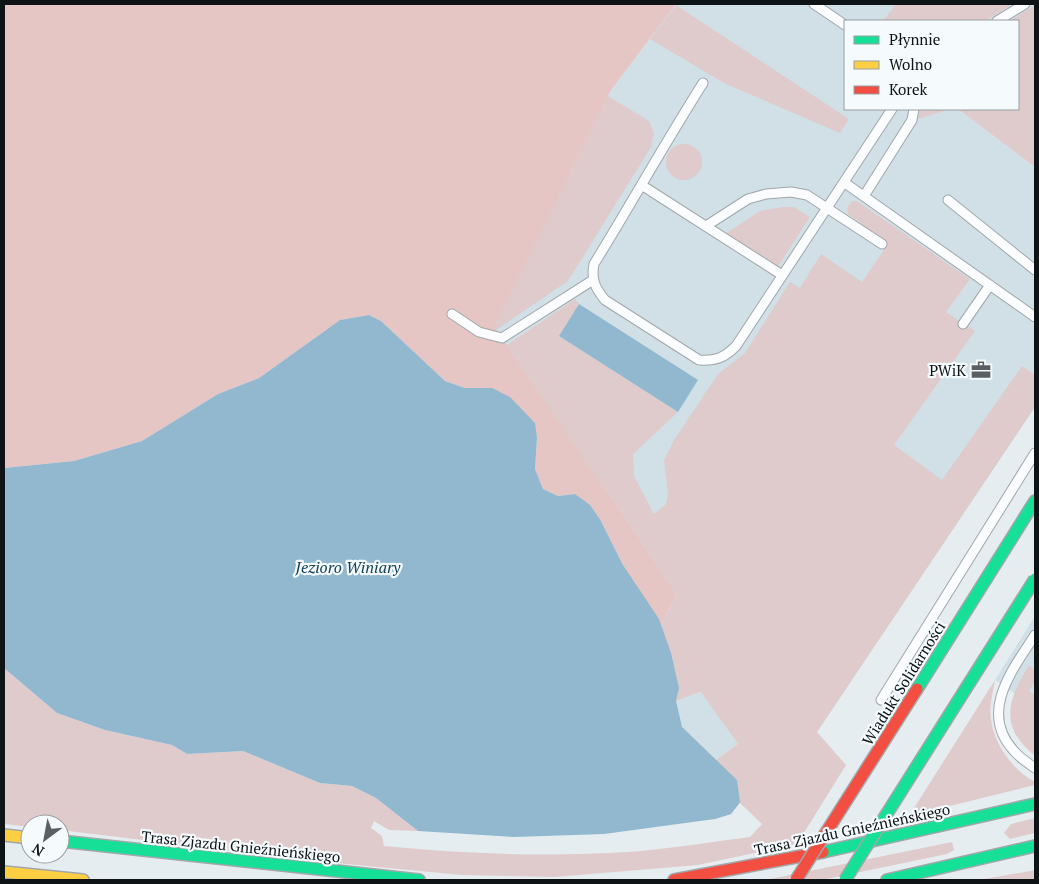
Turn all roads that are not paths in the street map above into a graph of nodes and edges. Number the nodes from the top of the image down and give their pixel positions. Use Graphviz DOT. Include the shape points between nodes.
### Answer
graph roads {
  1 [pos="814,4"];
  2 [pos="1025,4"];
  3 [pos="999,20"];
  4 [pos="844,24"];
  5 [pos="702,84"];
  6 [pos="891,110"];
  7 [pos="914,110"];
  8 [pos="845,183"];
  9 [pos="643,186"];
  10 [pos="864,196"];
  11 [pos="948,200"];
  12 [pos="828,208"];
  13 [pos="706,226"];
  14 [pos="882,244"];
  15 [pos="1035,270"];
  16 [pos="782,275"];
  17 [pos="593,280"];
  18 [pos="990,285"];
  19 [pos="452,314"];
  20 [pos="1035,318"];
  21 [pos="963,324"];
  22 [pos="1035,453"];
  23 [pos="1035,501"];
  24 [pos="1035,579"];
  25 [pos="1035,635"];
  26 [pos="881,700"];
  27 [pos="1035,768"];
  28 [pos="1035,804"];
  29 [pos="4,835"];
  30 [pos="20,837"];
  31 [pos="70,842"];
  32 [pos="1035,846"];
  33 [pos="4,872"];
  34 [pos="82,880"];
  35 [pos="419,880"];
  36 [pos="674,880"];
  37 [pos="796,880"];
  38 [pos="845,880"];
  39 [pos="887,880"];
  1 -- 4 [label="lane"];
  2 -- 3 [label="lane"];
  5 -- 9 [label="lane" via="655,158"];
  6 -- 8 [label="lane"];
  7 -- 10 [label="lane" via="912,120"];
  8 -- 10 [label="lane"];
  8 -- 12 [label="lane"];
  9 -- 13 [label="lane"];
  9 -- 17 [label="lane" via="594,264"];
  10 -- 18 [label="lane"];
  11 -- 15 [label="lane"];
  12 -- 13 [label="lane" via="807,195 791,192 766,194 748,198"];
  12 -- 14 [label="lane"];
  12 -- 16 [label="lane"];
  13 -- 16 [label="lane"];
  16 -- 17 [label="lane" via="736,346 726,356 714,361 699,360 605,300 596,290"];
  17 -- 19 [label="lane" via="502,338 479,332"];
  18 -- 20 [label="lane"];
  18 -- 21 [label="lane"];
  22 -- 26 [label="lane"];
  23 -- 37 [label="main road, Wiadukt Solidarności, bridge"];
  24 -- 38 [label="main road, bridge"];
  25 -- 27 [label="lane" via="1004,684 998,714 1013,751"];
  28 -- 36 [label="main road, Trasa Zjazdu Gnieźnieńskiego" via="842,849"];
  29 -- 30 [label="main road"];
  31 -- 35 [label="main road, Trasa Zjazdu Gnieźnieńskiego"];
  32 -- 39 [label="main road"];
  33 -- 34 [label="main road"];
}
